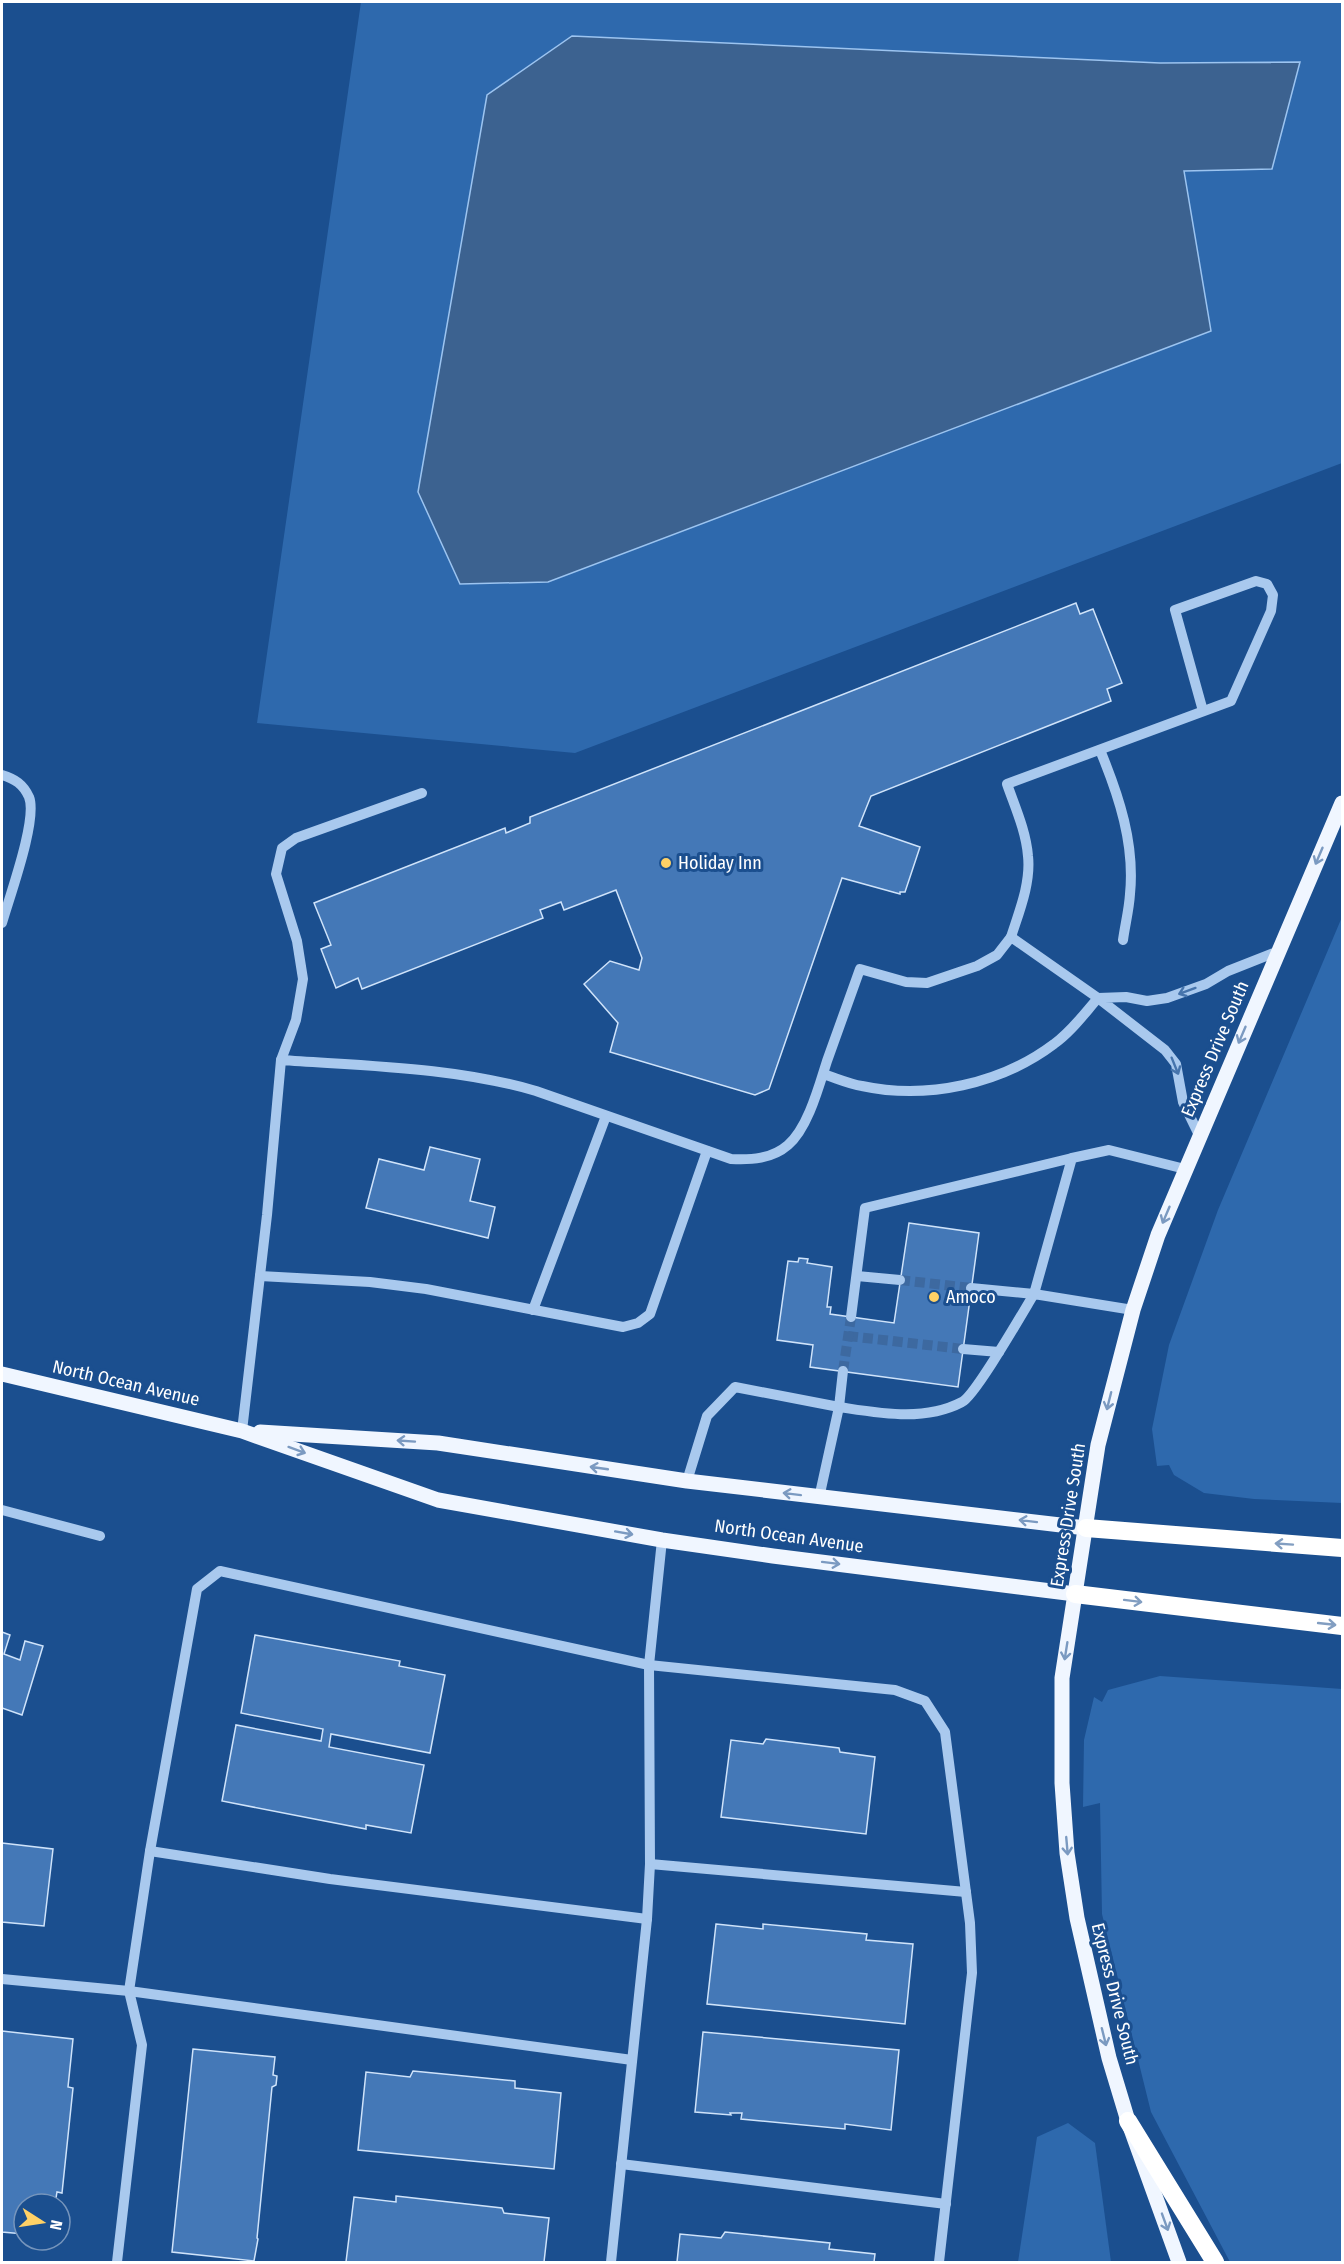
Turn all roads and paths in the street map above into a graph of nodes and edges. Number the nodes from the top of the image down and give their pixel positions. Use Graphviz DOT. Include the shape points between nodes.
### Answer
graph roads {
  1 [pos="1203,711"];
  2 [pos="1100,750"];
  3 [pos="2,775"];
  4 [pos="422,793"];
  5 [pos="1342,803"];
  6 [pos="2,923"];
  7 [pos="1011,937"];
  8 [pos="1123,940"];
  9 [pos="1279,951"];
  10 [pos="1098,998"];
  11 [pos="281,1060"];
  12 [pos="823,1074"];
  13 [pos="606,1116"];
  14 [pos="1199,1136"];
  15 [pos="707,1151"];
  16 [pos="1072,1158"];
  17 [pos="1185,1169"];
  18 [pos="260,1276"];
  19 [pos="856,1276"];
  20 [pos="900,1280"];
  21 [pos="971,1288"];
  22 [pos="1034,1294"];
  23 [pos="534,1310"];
  24 [pos="1133,1310"];
  25 [pos="851,1317"];
  26 [pos="963,1349"];
  27 [pos="999,1353"];
  28 [pos="843,1371"];
  29 [pos="2,1374"];
  30 [pos="839,1407"];
  31 [pos="242,1431"];
  32 [pos="687,1481"];
  33 [pos="819,1498"];
  34 [pos="2,1510"];
  35 [pos="1086,1528"];
  36 [pos="100,1536"];
  37 [pos="662,1540"];
  38 [pos="1342,1548"];
  39 [pos="1075,1594"];
  40 [pos="1342,1626"];
  41 [pos="649,1665"];
  42 [pos="150,1851"];
  43 [pos="650,1864"];
  44 [pos="966,1892"];
  45 [pos="647,1919"];
  46 [pos="2,1979"];
  47 [pos="129,1991"];
  48 [pos="632,2060"];
  49 [pos="1128,2121"];
  50 [pos="621,2164"];
  51 [pos="946,2204"];
  52 [pos="117,2262"];
  53 [pos="611,2262"];
  54 [pos="939,2262"];
  55 [pos="1179,2262"];
  56 [pos="1215,2262"];
  1 -- 1 [label="lane" via="1231,701 1271,611 1273,595 1267,584 1256,581 1175,610"];
  1 -- 2 [label="lane"];
  2 -- 7 [label="lane" via="1007,784 1028,857 1024,894"];
  2 -- 8 [label="lane" via="1123,814 1130,855 1130,894"];
  3 -- 6 [label="lane" via="18,780 30,798 32,819"];
  4 -- 11 [label="lane" via="296,837 282,848 276,873 297,940 303,979 296,1020"];
  5 -- 9 [label="main road, Express Drive South, one-way"];
  7 -- 10 [label="lane"];
  7 -- 12 [label="lane" via="997,955 977,966 927,983 906,982 860,969"];
  9 -- 10 [label="lane, one-way" via="1167,998"];
  9 -- 14 [label="main road, Express Drive South, one-way"];
  10 -- 12 [label="lane" via="1054,1044 1016,1068 979,1081 934,1090 898,1091 862,1086"];
  10 -- 14 [label="lane, one-way" via="1162,1046 1176,1064 1183,1102"];
  11 -- 13 [label="lane" via="458,1073 505,1082"];
  11 -- 18 [label="lane"];
  12 -- 15 [label="lane" via="802,1127 788,1145 753,1161"];
  13 -- 15 [label="lane"];
  13 -- 23 [label="lane"];
  14 -- 17 [label="main road, Express Drive South"];
  15 -- 23 [label="lane" via="650,1314 623,1327"];
  16 -- 17 [label="lane" via="1109,1150"];
  16 -- 19 [label="lane" via="865,1208"];
  16 -- 22 [label="lane"];
  17 -- 24 [label="main road, Express Drive South, one-way"];
  18 -- 23 [label="lane" via="381,1283"];
  18 -- 31 [label="lane"];
  19 -- 20 [label="lane"];
  19 -- 25 [label="lane"];
  21 -- 22 [label="lane"];
  22 -- 24 [label="lane"];
  22 -- 27 [label="lane"];
  24 -- 35 [label="main road, Express Drive South, one-way" via="1098,1445"];
  26 -- 27 [label="lane"];
  27 -- 30 [label="lane" via="964,1402 921,1415"];
  28 -- 30 [label="lane"];
  29 -- 31 [label="main road, North Ocean Avenue"];
  30 -- 32 [label="lane" via="735,1387 707,1416"];
  30 -- 33 [label="lane"];
  32 -- 31 [label="main road, North Ocean Avenue, one-way" via="438,1443"];
  31 -- 37 [label="main road, North Ocean Avenue, one-way" via="438,1500"];
  33 -- 32 [label="main road, North Ocean Avenue, one-way"];
  35 -- 33 [label="main road, North Ocean Avenue, one-way"];
  34 -- 36 [label="lane"];
  38 -- 35 [label="highway, North Ocean Avenue, one-way"];
  35 -- 39 [label="main road, Express Drive South"];
  37 -- 39 [label="main road, North Ocean Avenue, one-way"];
  37 -- 41 [label="lane"];
  39 -- 40 [label="highway, North Ocean Avenue, one-way"];
  39 -- 49 [label="main road, Express Drive South, one-way" via="1062,1678 1067,1853 1091,1987"];
  41 -- 42 [label="lane" via="220,1571 198,1589"];
  41 -- 43 [label="lane"];
  41 -- 44 [label="lane" via="895,1690 925,1701 945,1732"];
  42 -- 45 [label="lane" via="330,1879"];
  42 -- 47 [label="lane"];
  43 -- 44 [label="lane"];
  43 -- 45 [label="lane"];
  44 -- 51 [label="lane" via="972,1973"];
  45 -- 48 [label="lane"];
  46 -- 47 [label="lane"];
  47 -- 48 [label="lane"];
  47 -- 52 [label="lane" via="142,2044"];
  48 -- 50 [label="lane"];
  49 -- 55 [label="main road, Express Drive South, one-way"];
  49 -- 56 [label="highway"];
  50 -- 51 [label="lane"];
  50 -- 53 [label="lane"];
  51 -- 54 [label="lane"];
}
